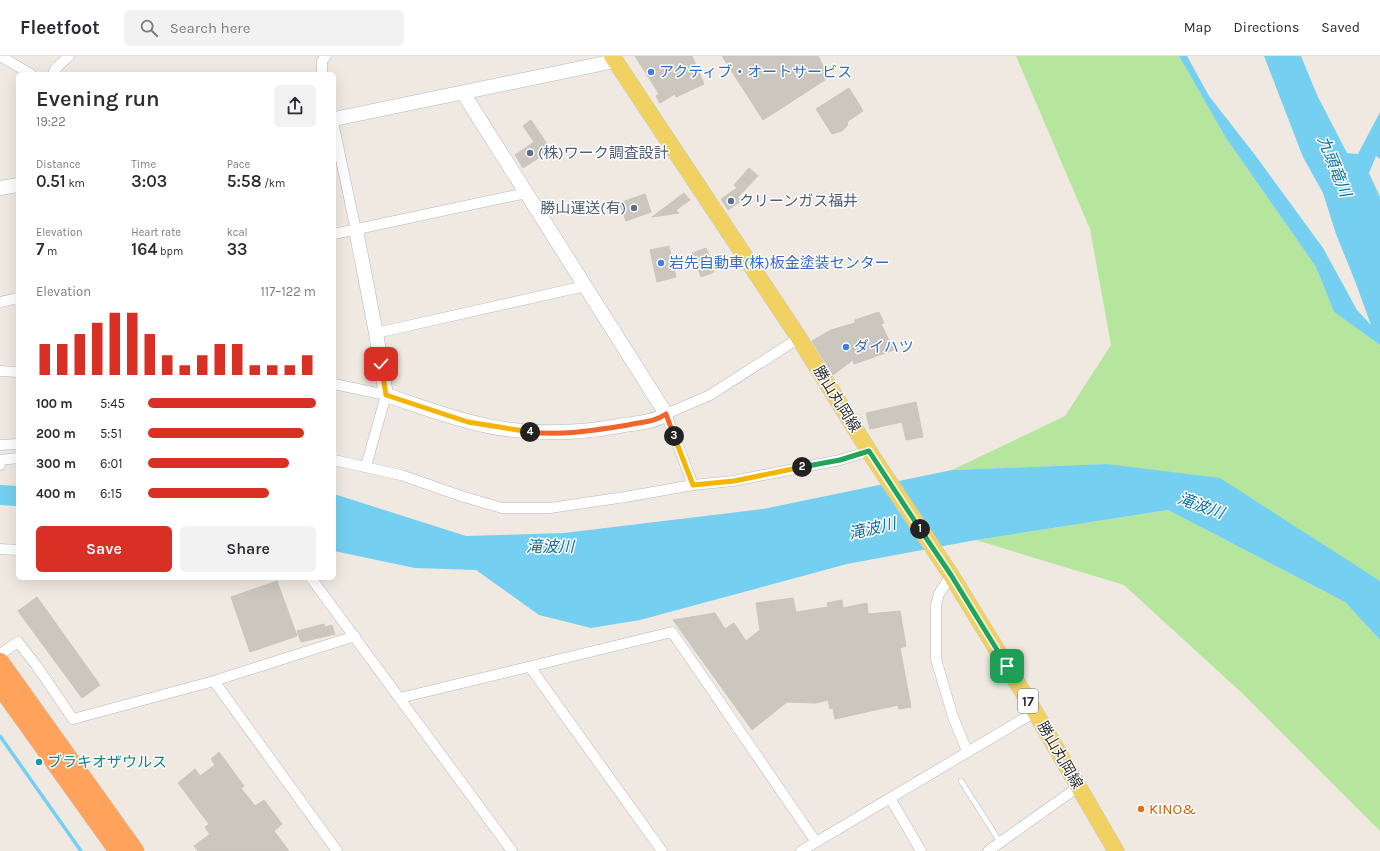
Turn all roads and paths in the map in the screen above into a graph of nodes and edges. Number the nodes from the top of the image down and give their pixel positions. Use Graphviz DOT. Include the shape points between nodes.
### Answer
graph roads {
  1 [pos="0,56"];
  2 [pos="70,56"];
  3 [pos="326,56"];
  4 [pos="613,58"];
  5 [pos="28,72"];
  6 [pos="54,72"];
  7 [pos="322,72"];
  8 [pos="463,92"];
  9 [pos="336,119"];
  10 [pos="336,136"];
  11 [pos="16,185"];
  12 [pos="0,188"];
  13 [pos="526,193"];
  14 [pos="356,230"];
  15 [pos="336,234"];
  16 [pos="585,286"];
  17 [pos="16,298"];
  18 [pos="0,302"];
  19 [pos="376,332"];
  20 [pos="799,338"];
  21 [pos="0,371"];
  22 [pos="16,372"];
  23 [pos="336,384"];
  24 [pos="386,395"];
  25 [pos="666,414"];
  26 [pos="16,444"];
  27 [pos="0,445"];
  28 [pos="871,453"];
  29 [pos="16,458"];
  30 [pos="0,460"];
  31 [pos="336,460"];
  32 [pos="0,465"];
  33 [pos="366,466"];
  34 [pos="693,485"];
  35 [pos="0,549"];
  36 [pos="16,550"];
  37 [pos="951,575"];
  38 [pos="312,580"];
  39 [pos="354,636"];
  40 [pos="0,654"];
  41 [pos="0,662"];
  42 [pos="530,667"];
  43 [pos="214,681"];
  44 [pos="0,686"];
  45 [pos="400,698"];
  46 [pos="1034,712"];
  47 [pos="967,751"];
  48 [pos="961,781"];
  49 [pos="1078,787"];
  50 [pos="890,798"];
  51 [pos="816,842"];
  52 [pos="1001,847"];
  53 [pos="118,851"];
  54 [pos="135,851"];
  55 [pos="337,851"];
  56 [pos="512,851"];
  57 [pos="662,851"];
  58 [pos="801,851"];
  59 [pos="921,851"];
  60 [pos="988,851"];
  61 [pos="1116,851"];
  1 -- 5 [label="street"];
  2 -- 6 [label="street"];
  3 -- 7 [label="street" via="322,61"];
  4 -- 8 [label="street"];
  4 -- 20 [label="main road, 勝山丸岡線 / 17"];
  8 -- 9 [label="street"];
  8 -- 13 [label="street"];
  10 -- 14 [label="street"];
  11 -- 12 [label="street"];
  13 -- 14 [label="street"];
  13 -- 16 [label="street"];
  14 -- 15 [label="street"];
  14 -- 19 [label="street"];
  16 -- 19 [label="street"];
  16 -- 25 [label="street"];
  17 -- 18 [label="street"];
  19 -- 24 [label="street"];
  20 -- 25 [label="street" via="710,395"];
  20 -- 28 [label="main road, 勝山丸岡線 / 17"];
  21 -- 22 [label="street"];
  23 -- 24 [label="street"];
  24 -- 25 [label="street" via="468,422 534,432 596,430 651,421"];
  24 -- 33 [label="street"];
  25 -- 34 [label="street"];
  26 -- 27 [label="street"];
  28 -- 34 [label="street" via="734,481"];
  28 -- 37 [label="main road, 勝山丸岡線 / 17"];
  29 -- 30 [label="street"];
  30 -- 32 [label="street"];
  31 -- 33 [label="street"];
  33 -- 34 [label="street" via="502,508 517,509 550,508"];
  35 -- 36 [label="street"];
  37 -- 46 [label="main road, 勝山丸岡線 / 17"];
  37 -- 47 [label="street" via="939,594 936,605 936,659 953,717"];
  38 -- 39 [label="street"];
  39 -- 43 [label="street"];
  39 -- 45 [label="street"];
  40 -- 43 [label="street" via="18,642 73,719"];
  41 -- 54 [label="highway"];
  42 -- 45 [label="street"];
  42 -- 51 [label="street" via="672,632"];
  42 -- 57 [label="street"];
  43 -- 55 [label="street"];
  44 -- 53 [label="highway"];
  45 -- 56 [label="street"];
  46 -- 47 [label="street"];
  46 -- 49 [label="main road, 勝山丸岡線 / 17"];
  47 -- 50 [label="street"];
  48 -- 52 [label="lane"];
  49 -- 52 [label="street"];
  49 -- 61 [label="main road, 勝山丸岡線 / 17"];
  50 -- 51 [label="street"];
  50 -- 59 [label="street"];
  51 -- 58 [label="street"];
  52 -- 60 [label="street"];
}
